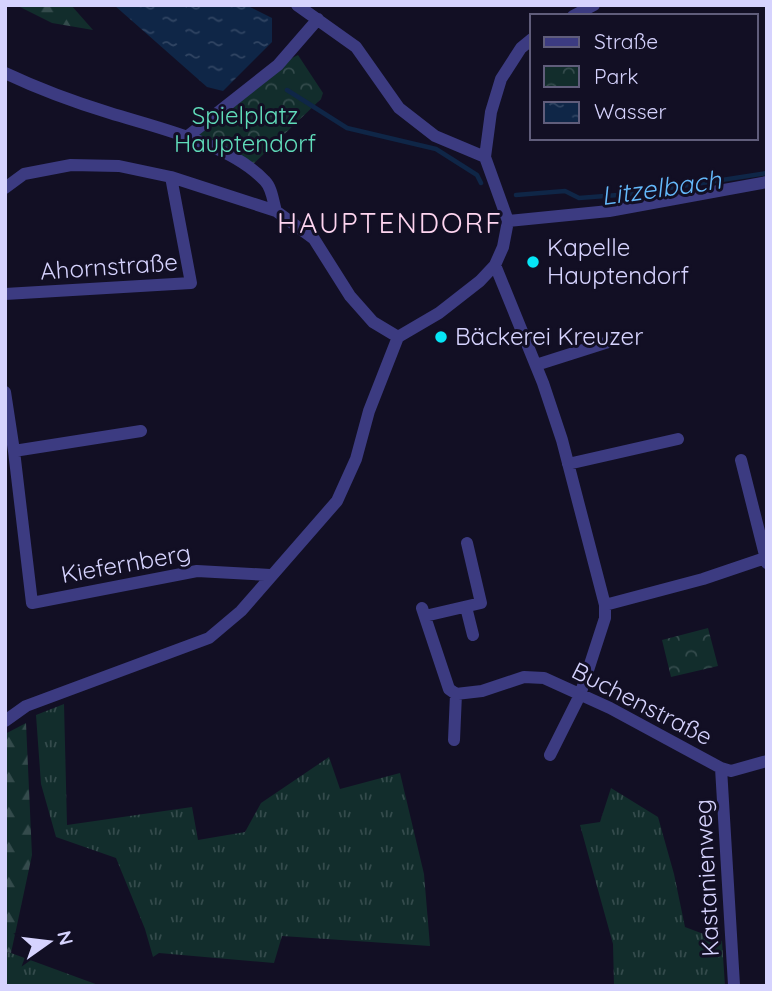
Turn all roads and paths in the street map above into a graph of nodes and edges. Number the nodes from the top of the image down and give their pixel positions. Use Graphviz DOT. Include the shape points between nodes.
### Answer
graph roads {
  1 [pos="298,5"];
  2 [pos="594,5"];
  3 [pos="576,14"];
  4 [pos="318,19"];
  5 [pos="530,41"];
  6 [pos="5,73"];
  7 [pos="188,136"];
  8 [pos="485,157"];
  9 [pos="171,177"];
  10 [pos="767,182"];
  11 [pos="5,188"];
  12 [pos="276,211"];
  13 [pos="508,221"];
  14 [pos="495,265"];
  15 [pos="5,294"];
  16 [pos="398,337"];
  17 [pos="624,337"];
  18 [pos="536,365"];
  19 [pos="5,392"];
  20 [pos="141,431"];
  21 [pos="678,439"];
  22 [pos="14,451"];
  23 [pos="741,460"];
  24 [pos="568,464"];
  25 [pos="467,543"];
  26 [pos="766,561"];
  27 [pos="270,575"];
  28 [pos="605,605"];
  29 [pos="466,607"];
  30 [pos="473,635"];
  31 [pos="456,694"];
  32 [pos="580,695"];
  33 [pos="5,721"];
  34 [pos="454,740"];
  35 [pos="550,755"];
  36 [pos="767,761"];
  37 [pos="722,768"];
  38 [pos="734,985"];
  1 -- 4 [label="street"];
  2 -- 3 [label="street"];
  4 -- 7 [label="street" via="278,65"];
  4 -- 8 [label="street" via="356,47 399,108 435,136"];
  5 -- 8 [label="street" via="501,79"];
  6 -- 7 [label="street" via="110,113"];
  7 -- 12 [label="street" via="250,167 268,184"];
  8 -- 13 [label="street"];
  9 -- 11 [label="street" via="119,166 71,165 24,174"];
  9 -- 12 [label="street"];
  9 -- 15 [label="street, Ahornstraße" via="191,283"];
  10 -- 13 [label="street" via="609,211"];
  12 -- 16 [label="street" via="314,239 350,296 373,322"];
  13 -- 14 [label="street"];
  14 -- 16 [label="street" via="439,313"];
  14 -- 18 [label="street"];
  16 -- 27 [label="street" via="369,411 356,460 337,501"];
  17 -- 18 [label="street"];
  18 -- 24 [label="street"];
  19 -- 22 [label="street"];
  20 -- 22 [label="street"];
  21 -- 24 [label="street"];
  22 -- 27 [label="street, Kiefernberg" via="32,603 197,571"];
  23 -- 26 [label="street"];
  24 -- 28 [label="street"];
  25 -- 29 [label="street" via="481,603"];
  26 -- 28 [label="street"];
  27 -- 33 [label="street" via="241,611 209,638 26,706"];
  28 -- 32 [label="street"];
  29 -- 30 [label="street"];
  29 -- 31 [label="street" via="423,612 449,689"];
  31 -- 32 [label="street, Buchenstraße" via="524,677 544,678"];
  31 -- 34 [label="street"];
  32 -- 35 [label="street"];
  32 -- 37 [label="street, Buchenstraße"];
  36 -- 37 [label="street, Buchenstraße" via="731,771"];
  37 -- 38 [label="street, Kastanienweg"];
}
